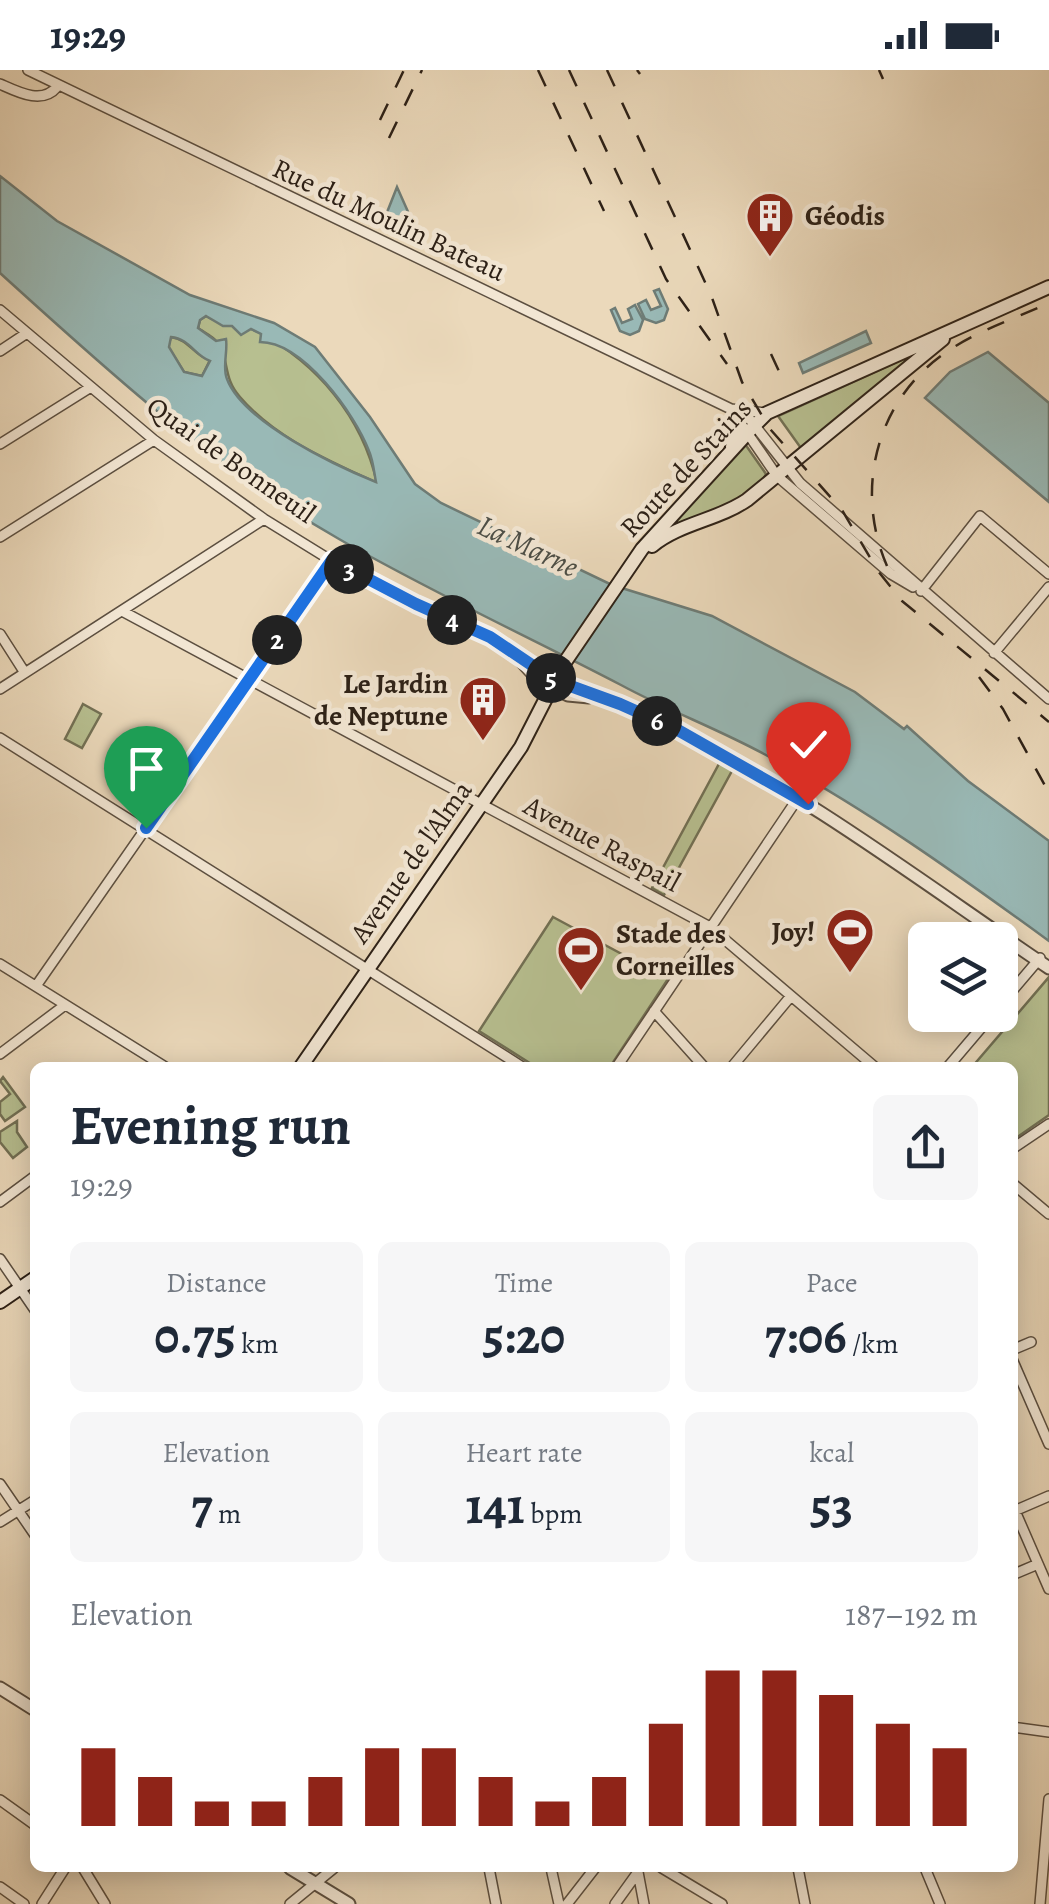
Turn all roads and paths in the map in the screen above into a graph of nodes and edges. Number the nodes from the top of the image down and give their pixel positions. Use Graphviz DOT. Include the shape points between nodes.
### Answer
graph roads {
  1 [pos="28,70"];
  2 [pos="0,84"];
  3 [pos="57,86"];
  4 [pos="1049,287"];
  5 [pos="0,310"];
  6 [pos="960,327"];
  7 [pos="27,333"];
  8 [pos="0,351"];
  9 [pos="90,387"];
  10 [pos="737,412"];
  11 [pos="767,413"];
  12 [pos="751,430"];
  13 [pos="154,440"];
  14 [pos="0,444"];
  15 [pos="730,452"];
  16 [pos="782,473"];
  17 [pos="264,519"];
  18 [pos="0,537"];
  19 [pos="332,560"];
  20 [pos="1049,574"];
  21 [pos="624,577"];
  22 [pos="1049,587"];
  23 [pos="921,591"];
  24 [pos="122,612"];
  25 [pos="0,634"];
  26 [pos="994,652"];
  27 [pos="25,673"];
  28 [pos="249,680"];
  29 [pos="552,684"];
  30 [pos="0,688"];
  31 [pos="1049,699"];
  32 [pos="0,738"];
  33 [pos="798,798"];
  34 [pos="481,805"];
  35 [pos="146,828"];
  36 [pos="710,927"];
  37 [pos="1042,962"];
  38 [pos="0,964"];
  39 [pos="368,968"];
  40 [pos="36,986"];
  41 [pos="1018,987"];
  42 [pos="791,996"];
  43 [pos="66,1005"];
  44 [pos="654,1012"];
  45 [pos="978,1032"];
  46 [pos="0,1054"];
  47 [pos="865,1058"];
  48 [pos="157,1062"];
  49 [pos="304,1062"];
  50 [pos="515,1062"];
  51 [pos="620,1062"];
  52 [pos="699,1062"];
  53 [pos="736,1062"];
  54 [pos="862,1062"];
  55 [pos="869,1062"];
  56 [pos="953,1062"];
  57 [pos="1049,1124"];
  58 [pos="1018,1145"];
  59 [pos="30,1180"];
  60 [pos="1018,1188"];
  61 [pos="0,1202"];
  62 [pos="1049,1214"];
  63 [pos="0,1259"];
  64 [pos="30,1281"];
  65 [pos="20,1288"];
  66 [pos="0,1302"];
  67 [pos="30,1303"];
  68 [pos="1031,1342"];
  69 [pos="1018,1347"];
  70 [pos="1018,1373"];
  71 [pos="1049,1444"];
  72 [pos="0,1484"];
  73 [pos="1049,1496"];
  74 [pos="30,1503"];
  75 [pos="1018,1507"];
  76 [pos="18,1511"];
  77 [pos="1018,1520"];
  78 [pos="0,1522"];
  79 [pos="30,1528"];
  80 [pos="1038,1564"];
  81 [pos="1018,1572"];
  82 [pos="1049,1588"];
  83 [pos="0,1688"];
  84 [pos="30,1707"];
  85 [pos="1018,1728"];
  86 [pos="1049,1732"];
  87 [pos="1049,1799"];
  88 [pos="0,1800"];
  89 [pos="30,1821"];
  90 [pos="62,1872"];
  91 [pos="85,1872"];
  92 [pos="297,1872"];
  93 [pos="329,1872"];
  94 [pos="491,1872"];
  95 [pos="553,1872"];
  96 [pos="591,1872"];
  97 [pos="637,1872"];
  98 [pos="638,1872"];
  99 [pos="669,1872"];
  100 [pos="799,1872"];
  101 [pos="928,1872"];
  102 [pos="316,1883"];
  103 [pos="0,1887"];
  104 [pos="24,1904"];
  105 [pos="42,1904"];
  106 [pos="105,1904"];
  107 [pos="290,1904"];
  108 [pos="349,1904"];
  109 [pos="496,1904"];
  110 [pos="559,1904"];
  111 [pos="567,1904"];
  112 [pos="616,1904"];
  113 [pos="644,1904"];
  114 [pos="722,1904"];
  115 [pos="805,1904"];
  116 [pos="940,1904"];
  117 [pos="1040,1904"];
  1 -- 3 [label="street, Rue du Moulin Bateau"];
  2 -- 3 [label="street" via="36,96"];
  3 -- 10 [label="street, Rue du Moulin Bateau"];
  4 -- 6 [label="main road, Route de Stains"];
  5 -- 7 [label="street, Quai de Bonneuil"];
  6 -- 11 [label="main road, Route de Stains"];
  6 -- 16 [label="main road, Route de Stains"];
  7 -- 8 [label="street"];
  7 -- 9 [label="street, Quai de Bonneuil"];
  9 -- 13 [label="street, Quai de Bonneuil"];
  9 -- 14 [label="street"];
  10 -- 11 [label="street"];
  10 -- 12 [label="street"];
  10 -- 15 [label="main road"];
  11 -- 12 [label="main road, Route de Stains"];
  12 -- 15 [label="main road, Route de Stains"];
  12 -- 16 [label="street"];
  13 -- 17 [label="street, Quai de Bonneuil"];
  13 -- 18 [label="street"];
  15 -- 21 [label="main road, Route de Stains"];
  16 -- 21 [label="main road, Route de Stains" via="733,509 664,537"];
  16 -- 23 [label="street" via="891,574"];
  17 -- 19 [label="street, Quai de Bonneuil"];
  17 -- 24 [label="street"];
  19 -- 28 [label="street"];
  19 -- 29 [label="street, Quai de Bonneuil" via="507,646"];
  20 -- 23 [label="street" via="980,516"];
  21 -- 29 [label="main road, Avenue de l'Alma"];
  22 -- 26 [label="street"];
  23 -- 26 [label="street"];
  24 -- 27 [label="street"];
  24 -- 28 [label="street, Avenue Raspail"];
  25 -- 27 [label="street"];
  26 -- 31 [label="street"];
  27 -- 30 [label="street"];
  28 -- 34 [label="street, Avenue Raspail"];
  28 -- 35 [label="street"];
  29 -- 33 [label="street, Quai de Bonneuil" via="676,729"];
  29 -- 34 [label="main road, Avenue de l'Alma" via="521,747"];
  32 -- 35 [label="street"];
  33 -- 36 [label="street"];
  33 -- 37 [label="street, Quai de Bonneuil"];
  34 -- 36 [label="street, Avenue Raspail"];
  34 -- 39 [label="main road, Avenue de l'Alma"];
  35 -- 39 [label="street"];
  35 -- 40 [label="street"];
  36 -- 42 [label="street, Avenue Raspail"];
  36 -- 44 [label="street"];
  37 -- 41 [label="street"];
  38 -- 40 [label="street"];
  39 -- 49 [label="main road, Avenue de l'Alma"];
  39 -- 50 [label="street"];
  40 -- 43 [label="street"];
  42 -- 47 [label="street, Avenue Raspail"];
  42 -- 53 [label="street"];
  43 -- 46 [label="street"];
  43 -- 48 [label="street"];
  44 -- 51 [label="street"];
  44 -- 52 [label="street"];
  45 -- 56 [label="street"];
  47 -- 54 [label="street"];
  47 -- 55 [label="street, Avenue Raspail"];
  57 -- 58 [label="street"];
  59 -- 61 [label="street"];
  60 -- 62 [label="street"];
  63 -- 65 [label="street"];
  64 -- 65 [label="main road"];
  65 -- 66 [label="main road"];
  65 -- 67 [label="street"];
  68 -- 69 [label="street"];
  70 -- 71 [label="street"];
  72 -- 76 [label="street"];
  73 -- 75 [label="street"];
  74 -- 76 [label="street"];
  76 -- 78 [label="street"];
  76 -- 79 [label="street"];
  77 -- 80 [label="street"];
  80 -- 81 [label="street"];
  80 -- 82 [label="street"];
  83 -- 84 [label="street"];
  85 -- 86 [label="street"];
  87 -- 117 [label="street"];
  88 -- 89 [label="street"];
  90 -- 105 [label="street"];
  91 -- 106 [label="street"];
  92 -- 102 [label="street"];
  93 -- 102 [label="street"];
  94 -- 109 [label="street"];
  95 -- 110 [label="street"];
  96 -- 111 [label="street"];
  97 -- 112 [label="street"];
  98 -- 113 [label="street"];
  99 -- 114 [label="street"];
  100 -- 115 [label="street"];
  101 -- 116 [label="street"];
  102 -- 107 [label="street"];
  102 -- 108 [label="street"];
  103 -- 104 [label="street"];
}
